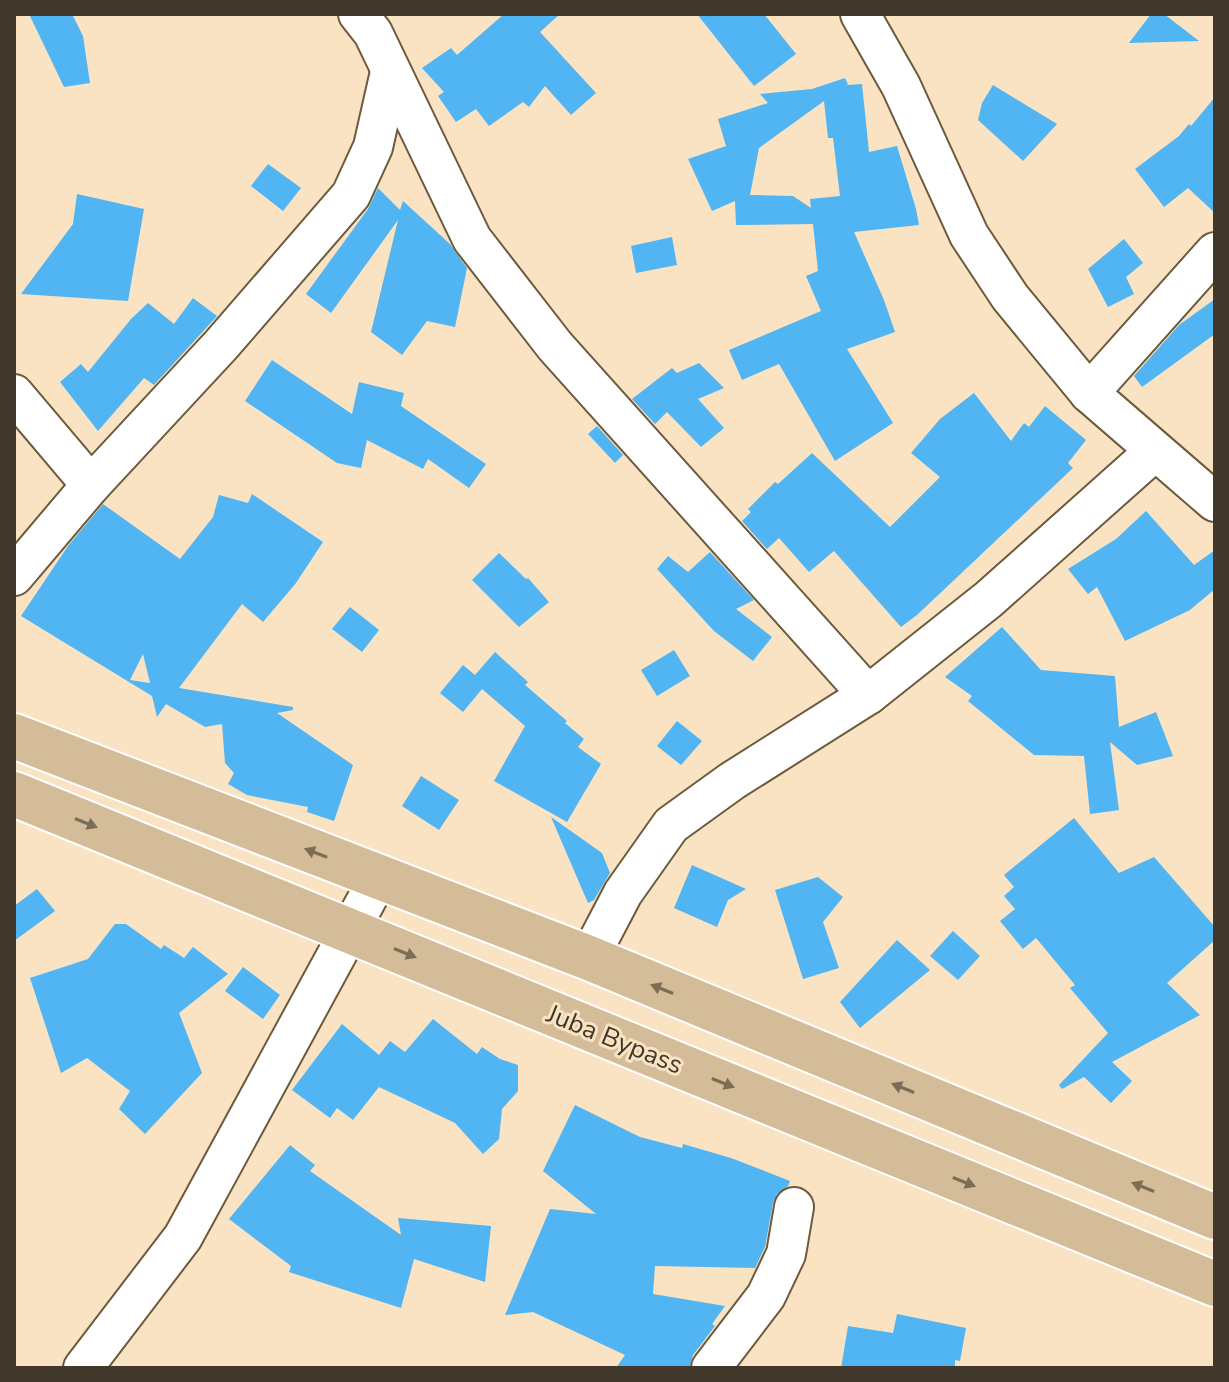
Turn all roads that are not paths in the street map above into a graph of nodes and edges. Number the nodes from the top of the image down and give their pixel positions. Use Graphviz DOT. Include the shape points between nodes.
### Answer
graph roads {
  1 [pos="358,14"];
  2 [pos="860,14"];
  3 [pos="390,72"];
  4 [pos="1215,252"];
  5 [pos="1089,393"];
  6 [pos="14,394"];
  7 [pos="1155,451"];
  8 [pos="91,485"];
  9 [pos="1215,502"];
  10 [pos="14,576"];
  11 [pos="868,695"];
  12 [pos="14,736"];
  13 [pos="14,794"];
  14 [pos="379,877"];
  15 [pos="350,930"];
  16 [pos="589,958"];
  17 [pos="794,1207"];
  18 [pos="1215,1217"];
  19 [pos="1215,1284"];
  20 [pos="83,1368"];
  21 [pos="711,1368"];
  1 -- 3 [label="street"];
  2 -- 5 [label="street" via="901,86 969,235 1010,297"];
  3 -- 8 [label="street" via="373,147 351,195"];
  3 -- 11 [label="street" via="472,239 555,346"];
  4 -- 5 [label="street"];
  5 -- 7 [label="street"];
  6 -- 8 [label="street"];
  7 -- 9 [label="street"];
  7 -- 11 [label="street" via="989,599"];
  8 -- 10 [label="street"];
  11 -- 16 [label="street" via="671,825 623,893"];
  14 -- 12 [label="main road, one-way"];
  13 -- 15 [label="main road, Juba Bypass, one-way"];
  14 -- 15 [label="street"];
  14 -- 16 [label="main road"];
  15 -- 19 [label="main road, Juba Bypass, one-way"];
  15 -- 20 [label="street" via="183,1237"];
  18 -- 16 [label="main road, one-way"];
  17 -- 21 [label="street" via="786,1254 766,1296"];
}
